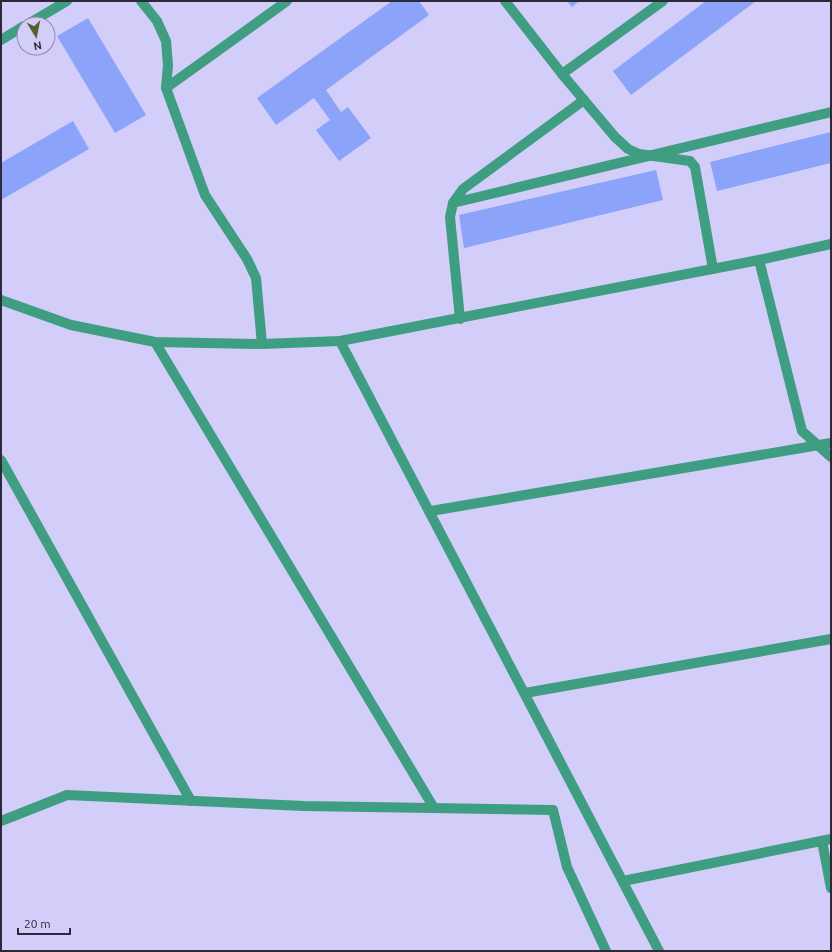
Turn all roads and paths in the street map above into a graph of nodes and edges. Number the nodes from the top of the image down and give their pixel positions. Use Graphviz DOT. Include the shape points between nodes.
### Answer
graph roads {
  1 [pos="67,1"];
  2 [pos="141,1"];
  3 [pos="287,1"];
  4 [pos="505,1"];
  5 [pos="663,1"];
  6 [pos="42,16"];
  7 [pos="16,31"];
  8 [pos="1,40"];
  9 [pos="562,74"];
  10 [pos="166,88"];
  11 [pos="584,100"];
  12 [pos="831,112"];
  13 [pos="650,156"];
  14 [pos="453,203"];
  15 [pos="831,244"];
  16 [pos="759,260"];
  17 [pos="713,269"];
  18 [pos="1,300"];
  19 [pos="460,319"];
  20 [pos="340,341"];
  21 [pos="155,342"];
  22 [pos="262,344"];
  23 [pos="831,443"];
  24 [pos="818,446"];
  25 [pos="831,457"];
  26 [pos="1,460"];
  27 [pos="431,511"];
  28 [pos="831,639"];
  29 [pos="525,693"];
  30 [pos="191,801"];
  31 [pos="434,808"];
  32 [pos="1,821"];
  33 [pos="826,840"];
  34 [pos="623,881"];
  35 [pos="831,888"];
  36 [pos="606,951"];
  37 [pos="659,951"];
  1 -- 6 [label="street"];
  2 -- 10 [label="street" via="157,21 166,41"];
  3 -- 10 [label="street"];
  4 -- 9 [label="street"];
  5 -- 9 [label="street"];
  7 -- 8 [label="street"];
  9 -- 11 [label="street"];
  10 -- 22 [label="street" via="205,195 247,259 256,278"];
  11 -- 13 [label="street" via="628,149"];
  11 -- 14 [label="street" via="463,189"];
  12 -- 13 [label="street"];
  13 -- 14 [label="street"];
  13 -- 17 [label="street" via="690,161 695,167"];
  14 -- 19 [label="street" via="450,217"];
  15 -- 16 [label="street"];
  16 -- 17 [label="street"];
  16 -- 24 [label="street" via="802,431"];
  17 -- 19 [label="street"];
  18 -- 21 [label="street" via="71,325"];
  19 -- 20 [label="street"];
  20 -- 22 [label="street"];
  20 -- 27 [label="street"];
  21 -- 22 [label="street"];
  21 -- 31 [label="street"];
  23 -- 24 [label="street"];
  24 -- 25 [label="street"];
  24 -- 27 [label="street"];
  26 -- 30 [label="street"];
  27 -- 29 [label="street"];
  28 -- 29 [label="street"];
  29 -- 34 [label="street"];
  30 -- 31 [label="street"];
  30 -- 32 [label="street" via="67,795"];
  31 -- 36 [label="street" via="553,810 567,867"];
  33 -- 34 [label="street"];
  33 -- 35 [label="street"];
  34 -- 37 [label="street"];
}
